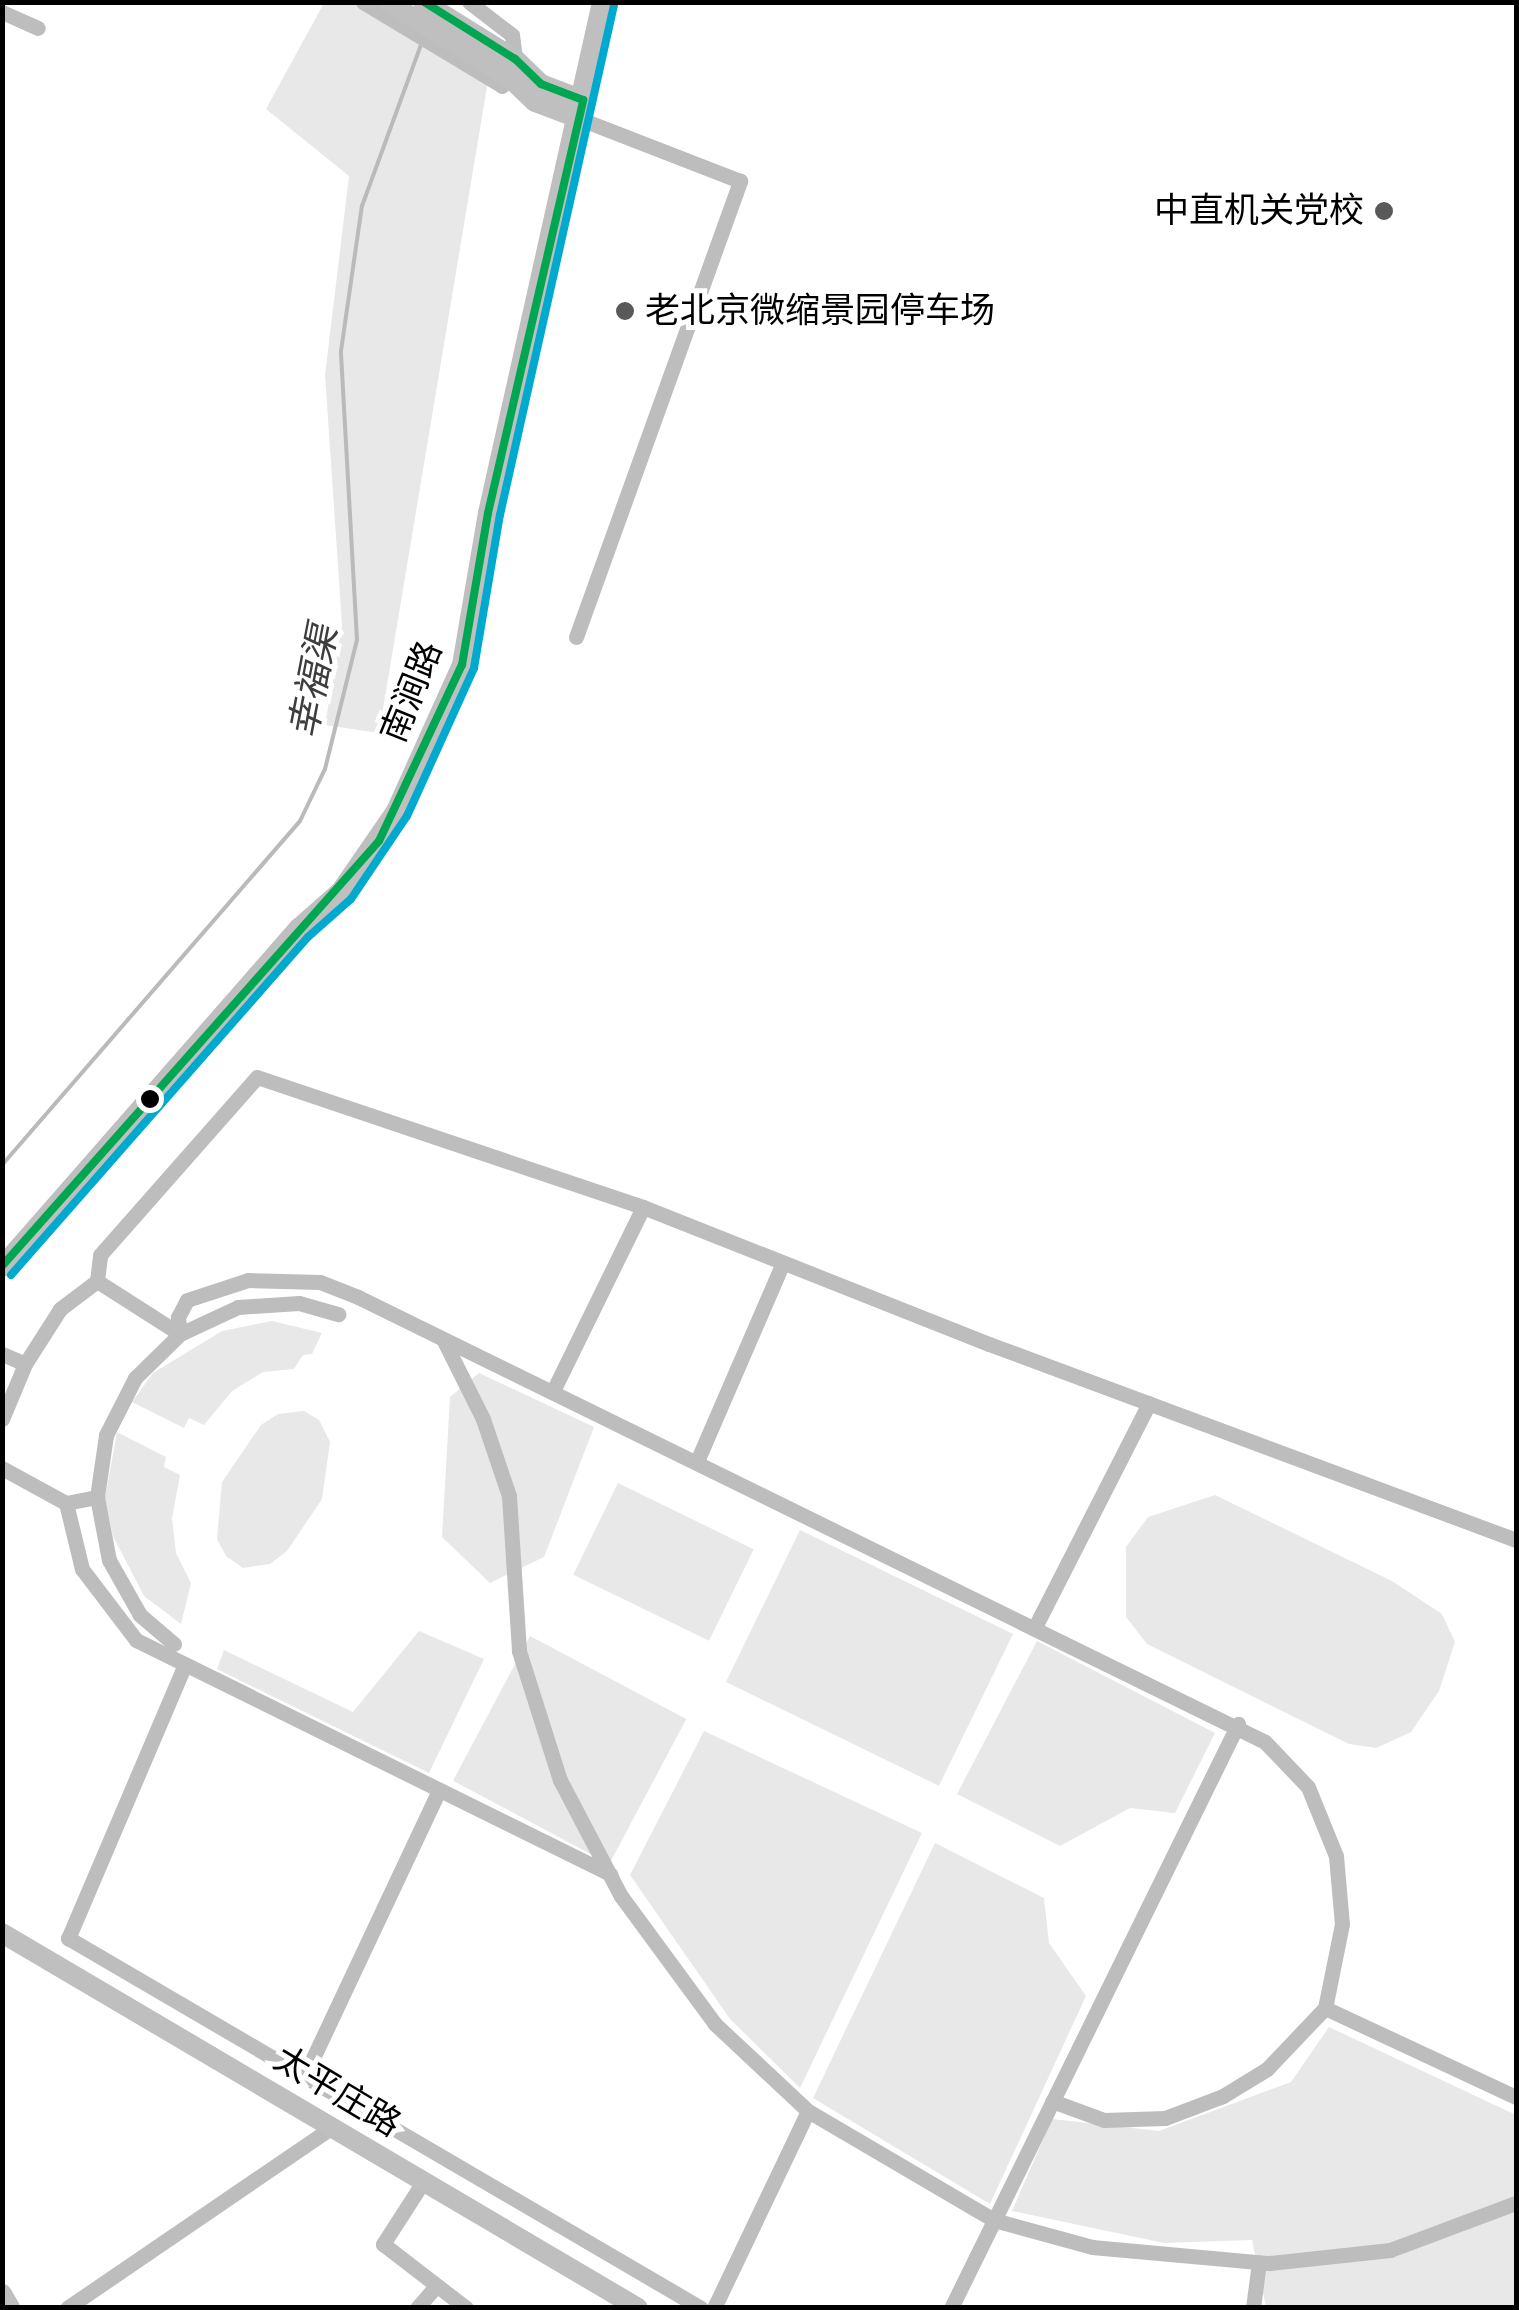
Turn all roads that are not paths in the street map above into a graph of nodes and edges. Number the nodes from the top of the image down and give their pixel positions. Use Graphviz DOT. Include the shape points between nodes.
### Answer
graph roads {
  1 [pos="363,2"];
  2 [pos="388,2"];
  3 [pos="423,2"];
  4 [pos="469,2"];
  5 [pos="602,2"];
  6 [pos="2,12"];
  7 [pos="38,28"];
  8 [pos="513,69"];
  9 [pos="581,110"];
  10 [pos="576,637"];
  11 [pos="643,1208"];
  12 [pos="783,1263"];
  13 [pos="2,1268"];
  14 [pos="97,1281"];
  15 [pos="338,1314"];
  16 [pos="180,1334"];
  17 [pos="442,1339"];
  18 [pos="2,1354"];
  19 [pos="24,1364"];
  20 [pos="554,1391"];
  21 [pos="1149,1403"];
  22 [pos="2,1420"];
  23 [pos="698,1459"];
  24 [pos="2,1468"];
  25 [pos="97,1497"];
  26 [pos="66,1503"];
  27 [pos="1516,1540"];
  28 [pos="1036,1625"];
  29 [pos="174,1644"];
  30 [pos="183,1669"];
  31 [pos="1238,1724"];
  32 [pos="439,1790"];
  33 [pos="610,1874"];
  34 [pos="2,1933"];
  35 [pos="1325,2008"];
  36 [pos="305,2075"];
  37 [pos="1516,2097"];
  38 [pos="1052,2101"];
  39 [pos="808,2112"];
  40 [pos="332,2126"];
  41 [pos="422,2182"];
  42 [pos="1516,2204"];
  43 [pos="994,2220"];
  44 [pos="1259,2262"];
  45 [pos="438,2285"];
  46 [pos="2,2294"];
  47 [pos="10,2308"];
  48 [pos="67,2308"];
  49 [pos="417,2308"];
  50 [pos="466,2308"];
  51 [pos="638,2308"];
  52 [pos="701,2308"];
  53 [pos="714,2308"];
  54 [pos="950,2308"];
  55 [pos="1254,2308"];
  1 -- 8 [label="street" via="494,83 502,86"];
  2 -- 8 [label="main road"];
  3 -- 8 [label="main road"];
  4 -- 8 [label="street" via="504,24"];
  5 -- 9 [label="main road, 南涧路"];
  6 -- 7 [label="street"];
  8 -- 9 [label="main road"];
  9 -- 10 [label="street" via="740,181"];
  9 -- 13 [label="main road, 南涧路" via="488,514 462,665 396,811 341,891 300,928"];
  11 -- 12 [label="street"];
  11 -- 14 [label="street" via="257,1077 100,1255"];
  11 -- 20 [label="street"];
  12 -- 21 [label="street"];
  12 -- 23 [label="street"];
  14 -- 16 [label="street"];
  14 -- 19 [label="street" via="60,1309"];
  15 -- 16 [label="street" via="299,1303 238,1307"];
  16 -- 17 [label="street" via="186,1300 248,1280 284,1278 358,1296"];
  16 -- 25 [label="street" via="135,1378 106,1435"];
  17 -- 20 [label="street"];
  17 -- 33 [label="street" via="483,1419 509,1496 520,1652 560,1780"];
  18 -- 19 [label="street"];
  19 -- 22 [label="street"];
  20 -- 23 [label="street"];
  21 -- 27 [label="street"];
  21 -- 28 [label="street"];
  23 -- 28 [label="street"];
  24 -- 26 [label="street"];
  25 -- 26 [label="street"];
  25 -- 29 [label="street" via="109,1560 140,1615"];
  26 -- 30 [label="street" via="82,1569 136,1640"];
  28 -- 31 [label="street"];
  30 -- 32 [label="street"];
  30 -- 36 [label="street" via="68,1938"];
  31 -- 35 [label="street" via="1308,1787 1336,1856 1342,1924"];
  31 -- 38 [label="street"];
  32 -- 33 [label="street"];
  32 -- 36 [label="street"];
  33 -- 39 [label="street" via="714,2024"];
  34 -- 40 [label="main road, 太平庄路"];
  35 -- 37 [label="street"];
  35 -- 38 [label="street" via="1267,2069 1223,2096 1164,2118 1104,2120"];
  36 -- 52 [label="street"];
  38 -- 43 [label="street"];
  39 -- 43 [label="street"];
  39 -- 53 [label="street"];
  40 -- 41 [label="main road, 太平庄路"];
  40 -- 48 [label="street"];
  41 -- 45 [label="street" via="383,2244"];
  41 -- 51 [label="main road, 太平庄路"];
  42 -- 44 [label="street" via="1390,2250"];
  43 -- 44 [label="street" via="1092,2246"];
  43 -- 54 [label="street"];
  44 -- 55 [label="street"];
  45 -- 49 [label="street"];
  45 -- 50 [label="street"];
  46 -- 47 [label="main road"];
}
